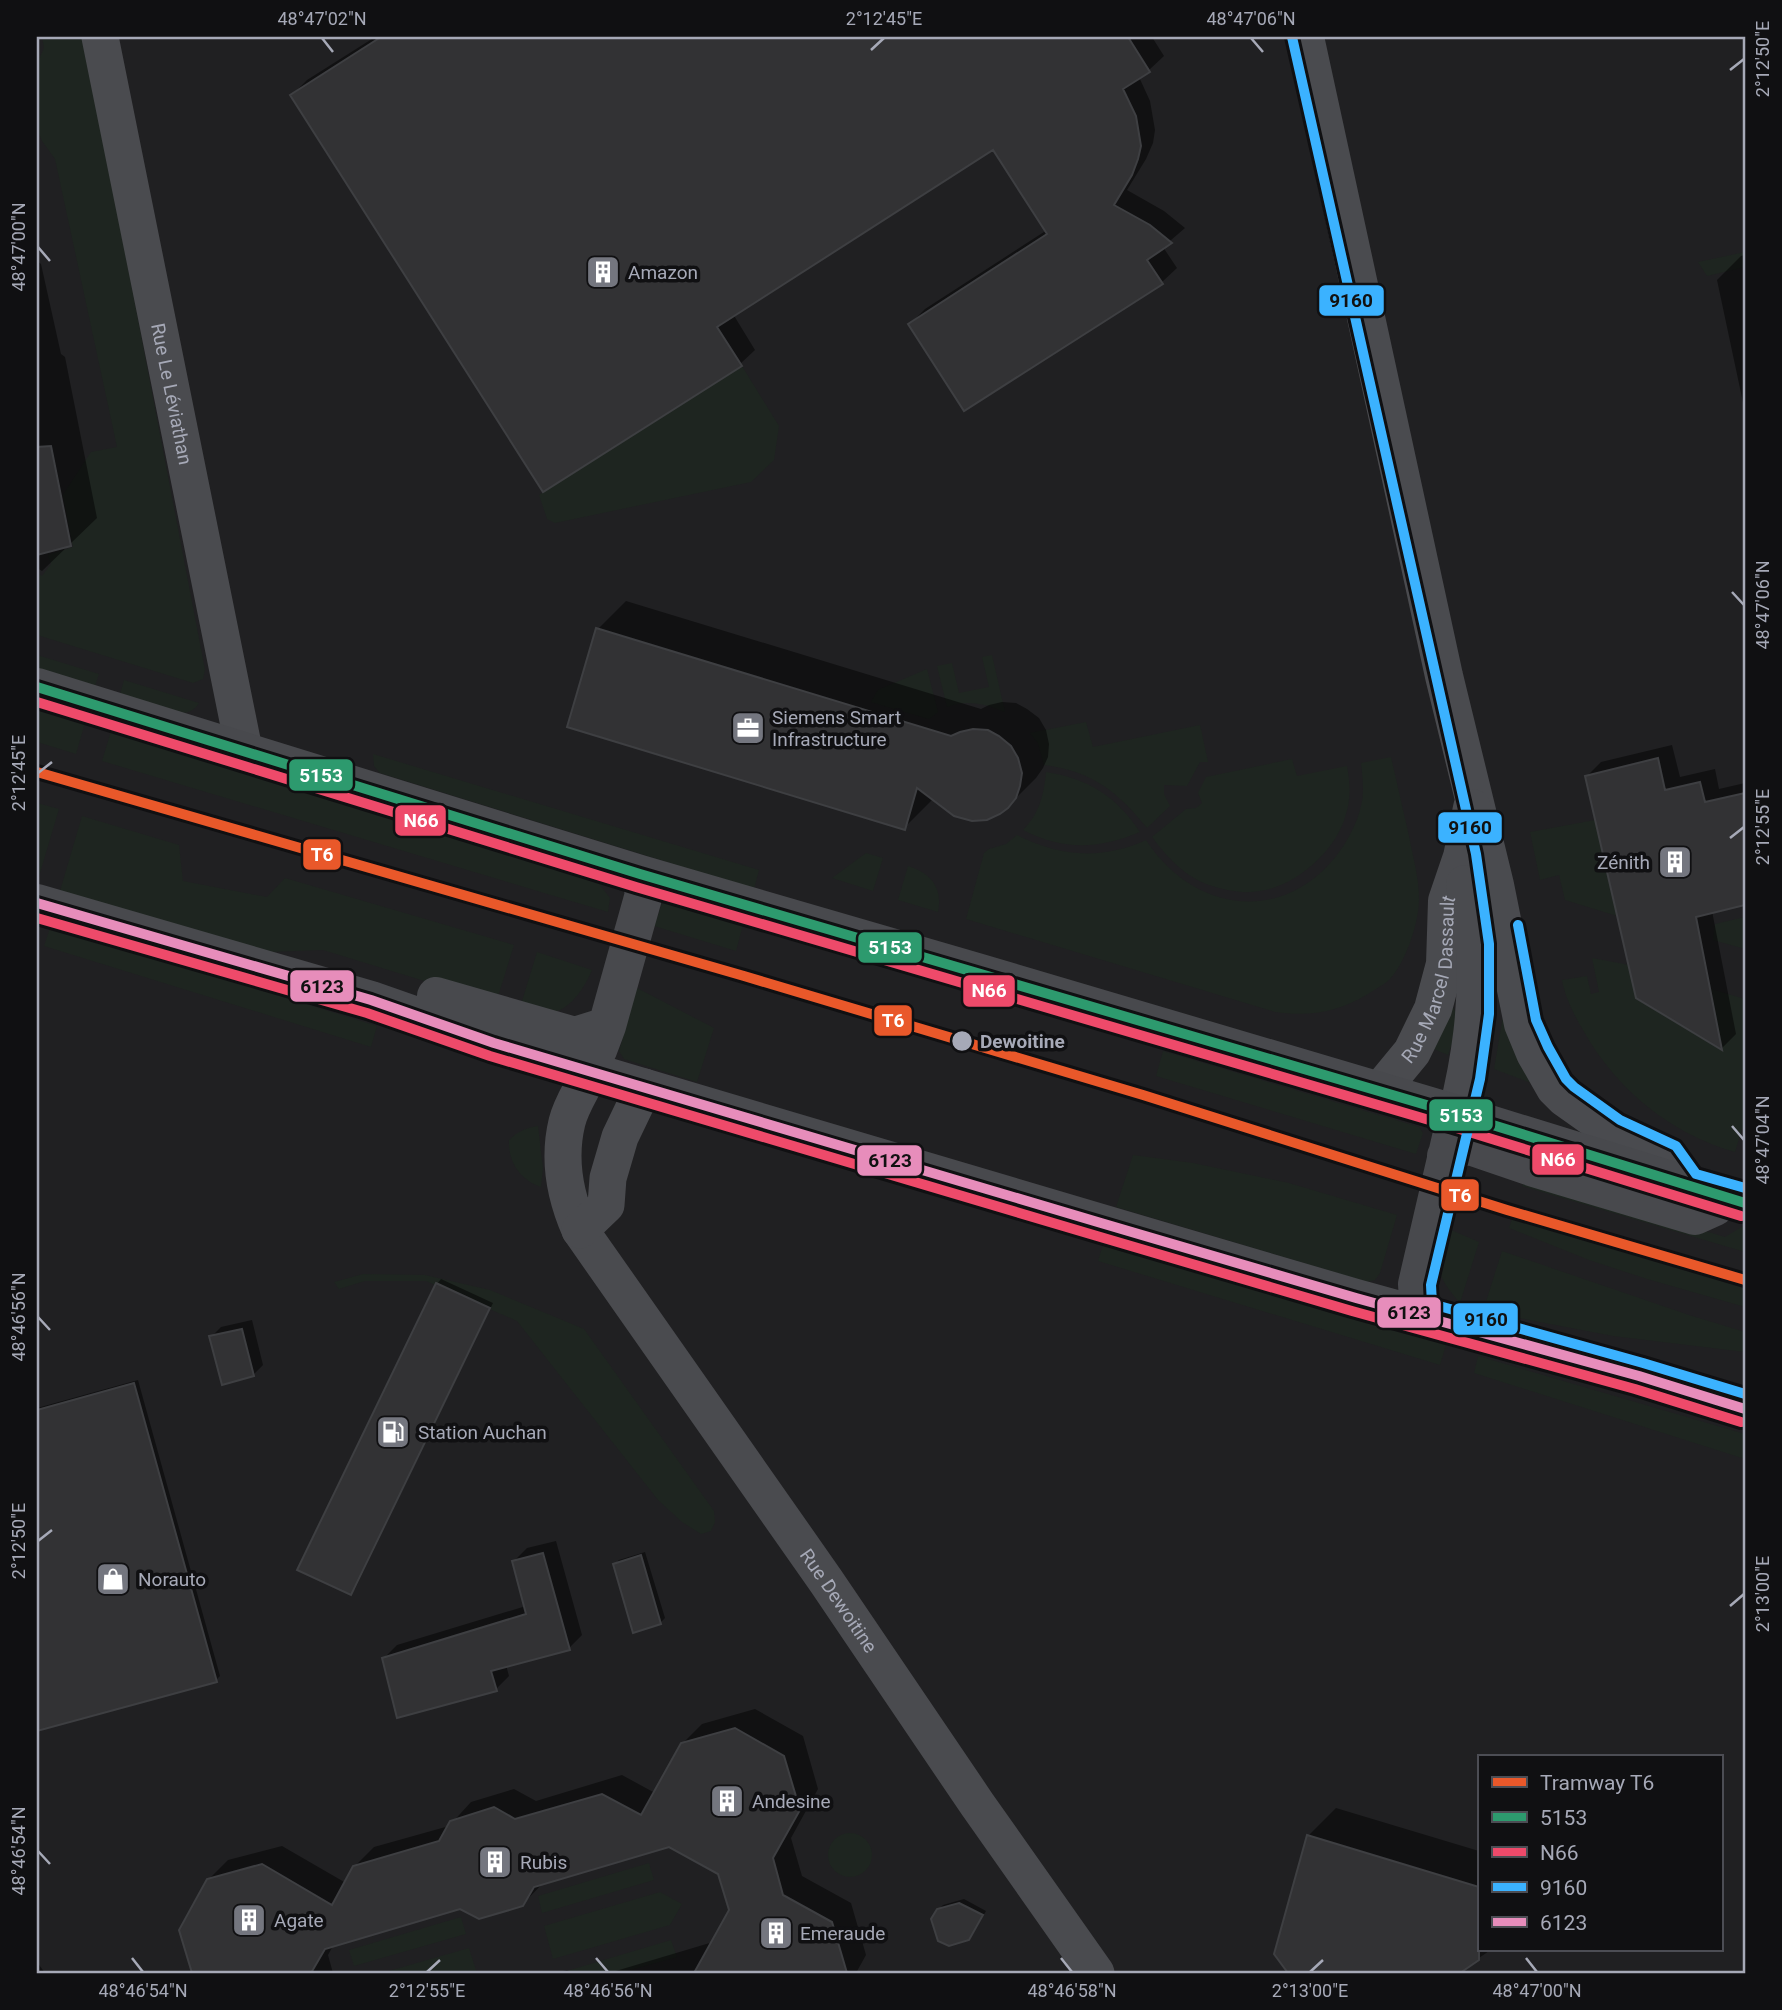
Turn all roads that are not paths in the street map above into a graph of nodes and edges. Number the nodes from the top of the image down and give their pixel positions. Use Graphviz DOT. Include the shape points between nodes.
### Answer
graph roads {
  1 [pos="100,37"];
  2 [pos="1306,37"];
  3 [pos="37,687"];
  4 [pos="244,750"];
  5 [pos="1474,802"];
  6 [pos="1462,857"];
  7 [pos="640,874"];
  8 [pos="37,903"];
  9 [pos="371,1000"];
  10 [pos="607,1026"];
  11 [pos="590,1072"];
  12 [pos="645,1087"];
  13 [pos="1379,1092"];
  14 [pos="1457,1114"];
  15 [pos="1446,1156"];
  16 [pos="1687,1186"];
  17 [pos="1739,1201"];
  18 [pos="580,1230"];
  19 [pos="1419,1315"];
  20 [pos="1639,1376"];
  21 [pos="1745,1381"];
  22 [pos="1745,1409"];
  23 [pos="1096,1973"];
  1 -- 4 [label="street, Rue Le Léviathan"];
  2 -- 5 [label="street, Rue Marcel Dassault"];
  3 -- 4 [label="main road"];
  4 -- 7 [label="main road"];
  5 -- 6 [label="street, Rue Marcel Dassault"];
  5 -- 16 [label="street, Rue Marcel Dassault" via="1524,1024 1535,1053 1565,1098 1613,1132 1668,1157"];
  6 -- 13 [label="street, Rue Marcel Dassault" via="1447,901 1445,964 1433,1009 1412,1052"];
  6 -- 14 [label="street, Rue Marcel Dassault" via="1475,946 1475,1012"];
  7 -- 10 [label="main road" via="644,894"];
  7 -- 13 [label="main road"];
  8 -- 9 [label="main road"];
  9 -- 10 [label="main road" via="408,988 575,1036"];
  9 -- 11 [label="main road"];
  10 -- 11 [label="main road"];
  11 -- 12 [label="main road"];
  11 -- 18 [label="street, Rue Dewoitine" via="567,1121 562,1164"];
  12 -- 18 [label="street" via="620,1137 606,1205"];
  12 -- 19 [label="main road"];
  13 -- 14 [label="main road"];
  14 -- 15 [label="main road"];
  14 -- 16 [label="main road"];
  15 -- 17 [label="main road" via="1467,1145 1695,1216"];
  15 -- 19 [label="main road" via="1416,1283"];
  16 -- 17 [label="main road"];
  18 -- 23 [label="street, Rue Dewoitine"];
  19 -- 20 [label="main road"];
  20 -- 21 [label="main road"];
  20 -- 22 [label="main road"];
}
